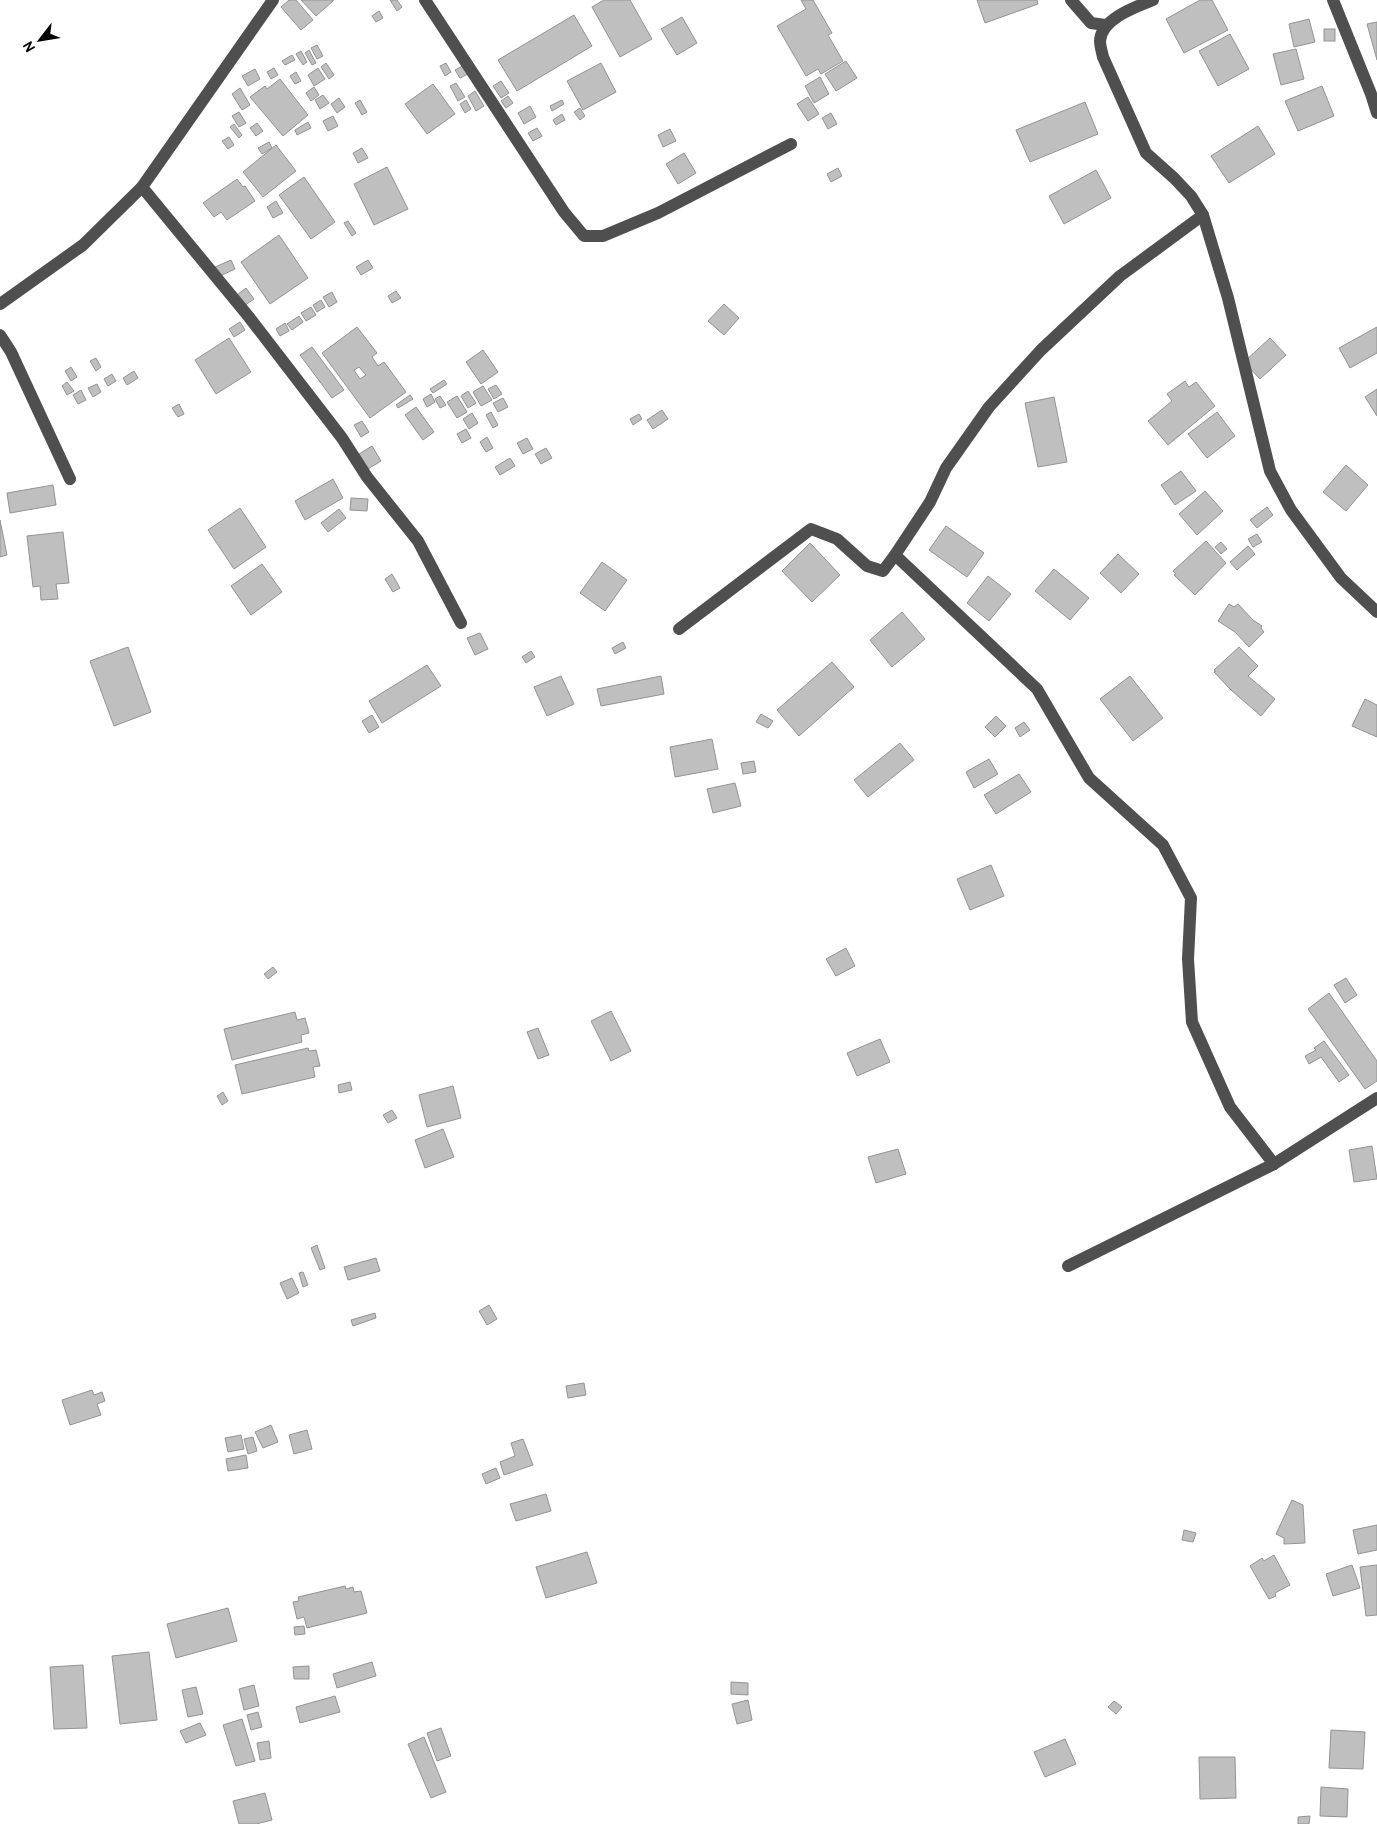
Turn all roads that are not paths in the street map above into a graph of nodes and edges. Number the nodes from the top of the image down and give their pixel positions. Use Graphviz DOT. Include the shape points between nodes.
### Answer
graph roads {
  1 [pos="273,0"];
  2 [pos="425,0"];
  3 [pos="1071,0"];
  4 [pos="1153,0"];
  5 [pos="1333,0"];
  6 [pos="1105,25"];
  7 [pos="1377,112"];
  8 [pos="791,144"];
  9 [pos="142,187"];
  10 [pos="1203,215"];
  11 [pos="0,304"];
  12 [pos="0,335"];
  13 [pos="70,480"];
  14 [pos="895,555"];
  15 [pos="1377,612"];
  16 [pos="461,624"];
  17 [pos="679,629"];
  18 [pos="1377,1098"];
  19 [pos="1274,1164"];
  20 [pos="1068,1266"];
  1 -- 9 [label="street"];
  2 -- 8 [label="street" via="564,212 584,236 604,236 649,217"];
  3 -- 6 [label="street" via="1091,23"];
  4 -- 6 [label="street"];
  5 -- 7 [label="street"];
  6 -- 10 [label="street" via="1100,41 1103,57 1146,153 1174,178"];
  9 -- 11 [label="street" via="83,245"];
  9 -- 16 [label="street" via="255,324 418,541"];
  10 -- 14 [label="street" via="1120,276 1041,350 989,407 946,468 930,502"];
  10 -- 15 [label="street" via="1228,298 1270,470 1291,510 1341,578"];
  12 -- 13 [label="street" via="11,352"];
  14 -- 17 [label="street" via="882,571 867,566 837,538 811,529"];
  14 -- 19 [label="street" via="1037,688 1088,778 1163,845 1191,898 1188,959 1192,1022 1230,1107"];
  18 -- 19 [label="street"];
  19 -- 20 [label="street"];
}
